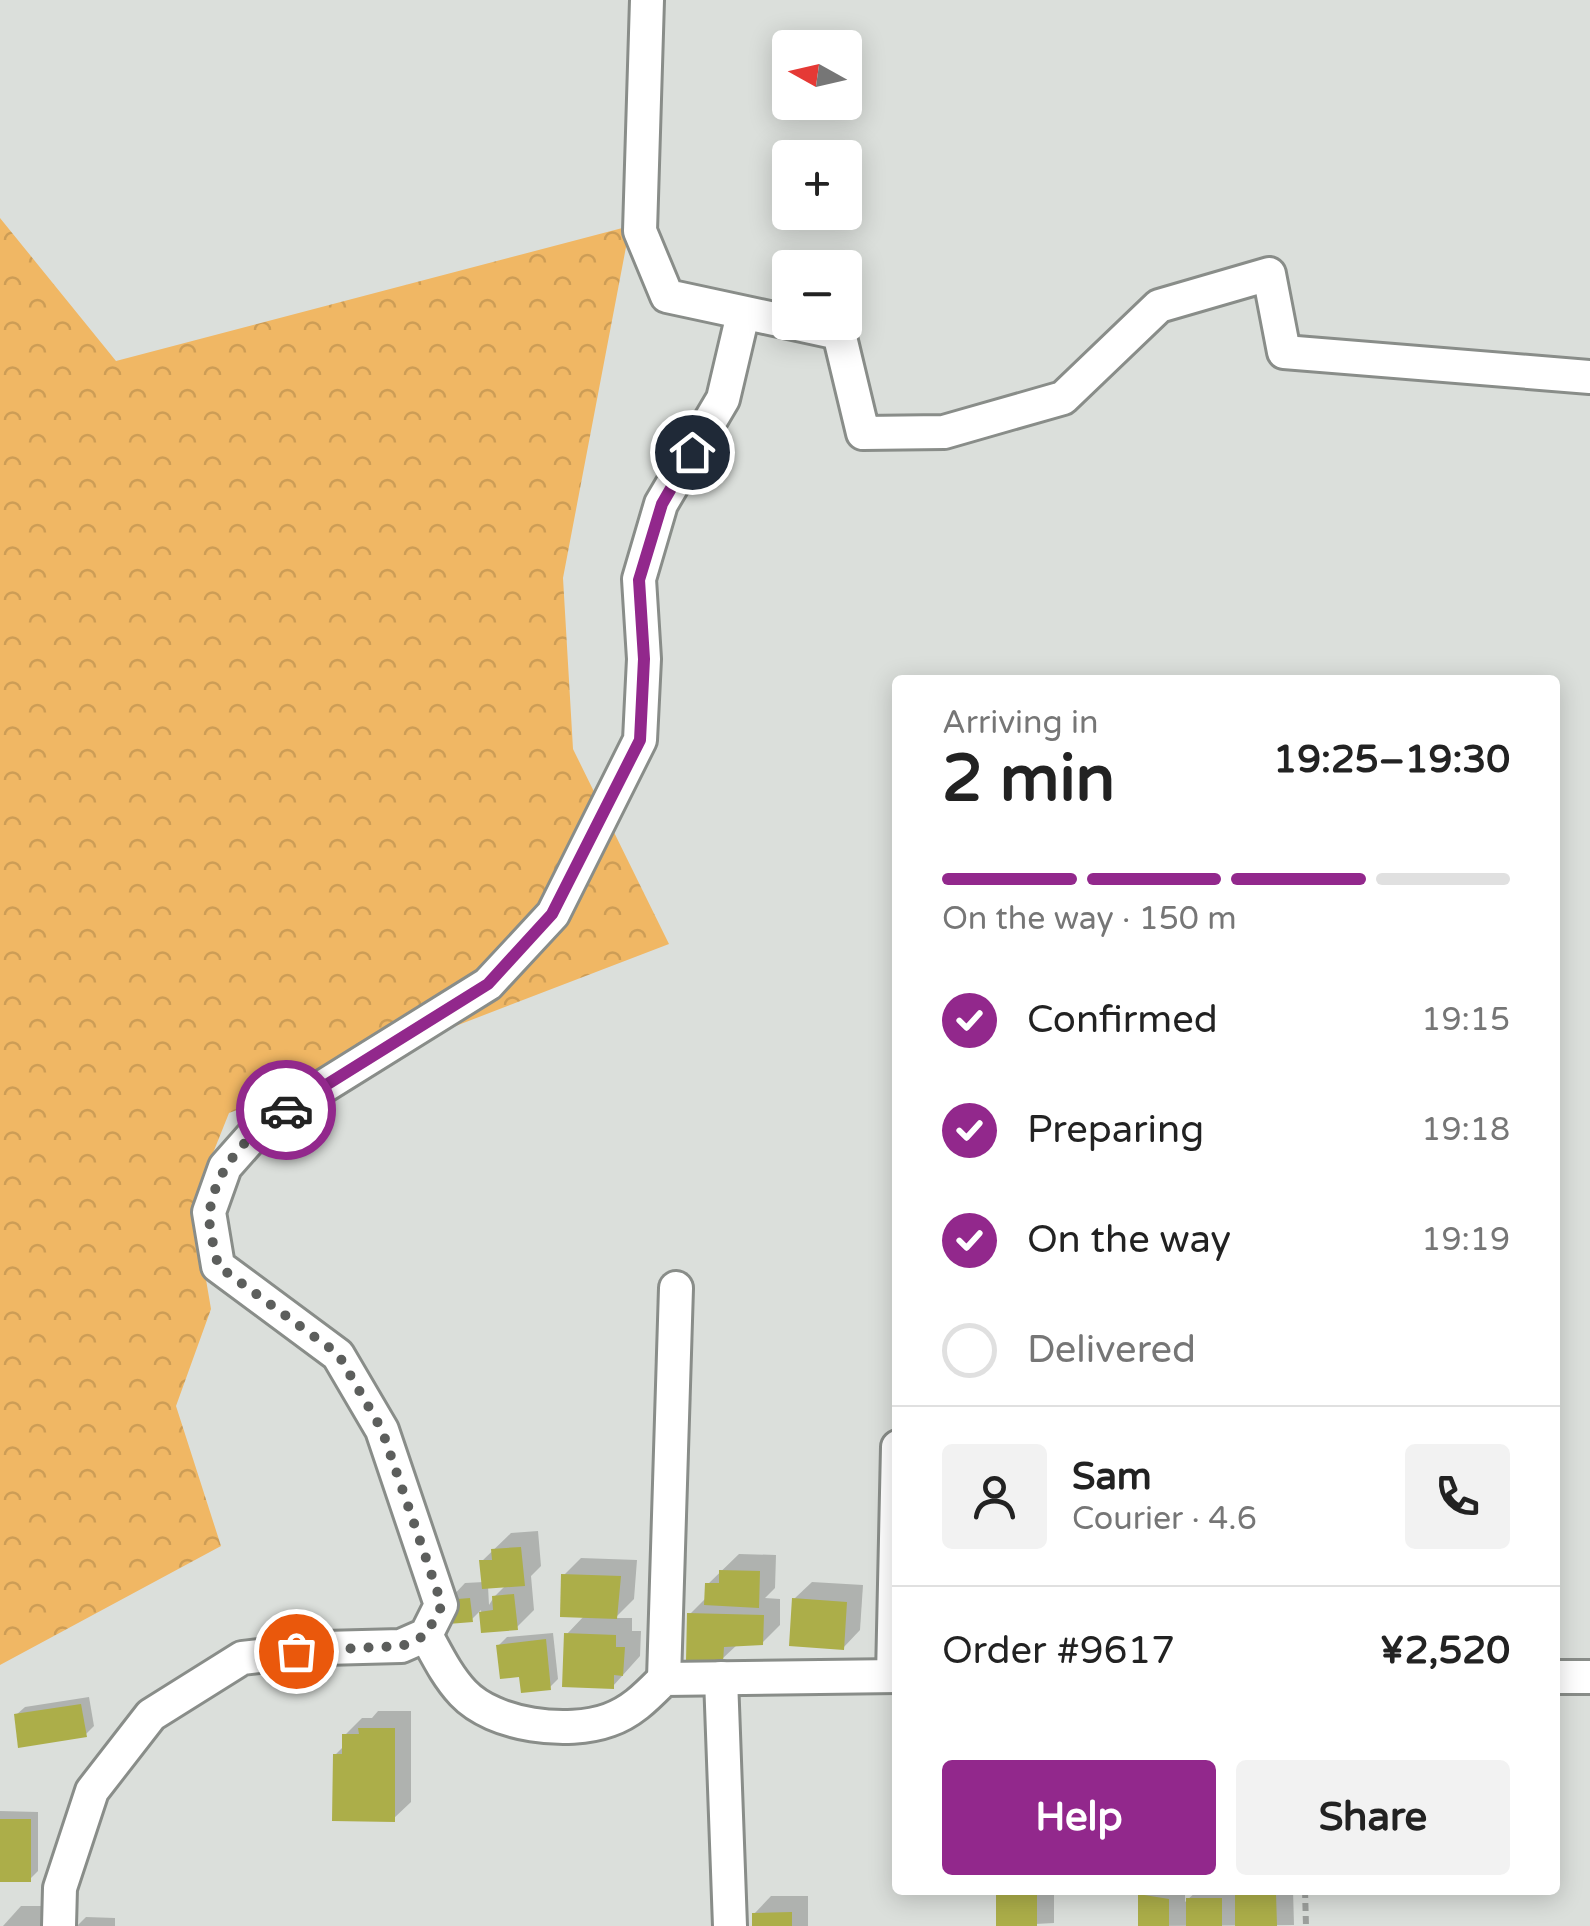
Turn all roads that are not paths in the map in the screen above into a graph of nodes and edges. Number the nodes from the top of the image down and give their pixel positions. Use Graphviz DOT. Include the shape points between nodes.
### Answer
graph roads {
  1 [pos="647,0"];
  2 [pos="743,314"];
  3 [pos="1590,377"];
  4 [pos="676,1288"];
  5 [pos="426,1635"];
  6 [pos="892,1676"];
  7 [pos="1590,1676"];
  8 [pos="1560,1677"];
  9 [pos="721,1678"];
  10 [pos="664,1679"];
  11 [pos="58,1926"];
  12 [pos="730,1926"];
  1 -- 2 [label="street" via="640,231 667,296"];
  2 -- 3 [label="street" via="839,334 863,433 944,432 1063,398 1159,306 1269,274 1284,352"];
  2 -- 5 [label="street" via="722,399 662,504 639,580 640,740 552,914 488,984 263,1124 225,1167 209,1212 218,1266 338,1354 382,1430 442,1605"];
  4 -- 10 [label="street"];
  5 -- 10 [label="street" via="465,1696 533,1724 607,1721 636,1706"];
  5 -- 11 [label="street" via="402,1646 242,1658 151,1715 92,1791 60,1888"];
  6 -- 9 [label="street"];
  7 -- 8 [label="street"];
  9 -- 10 [label="street"];
  9 -- 12 [label="street"];
}
